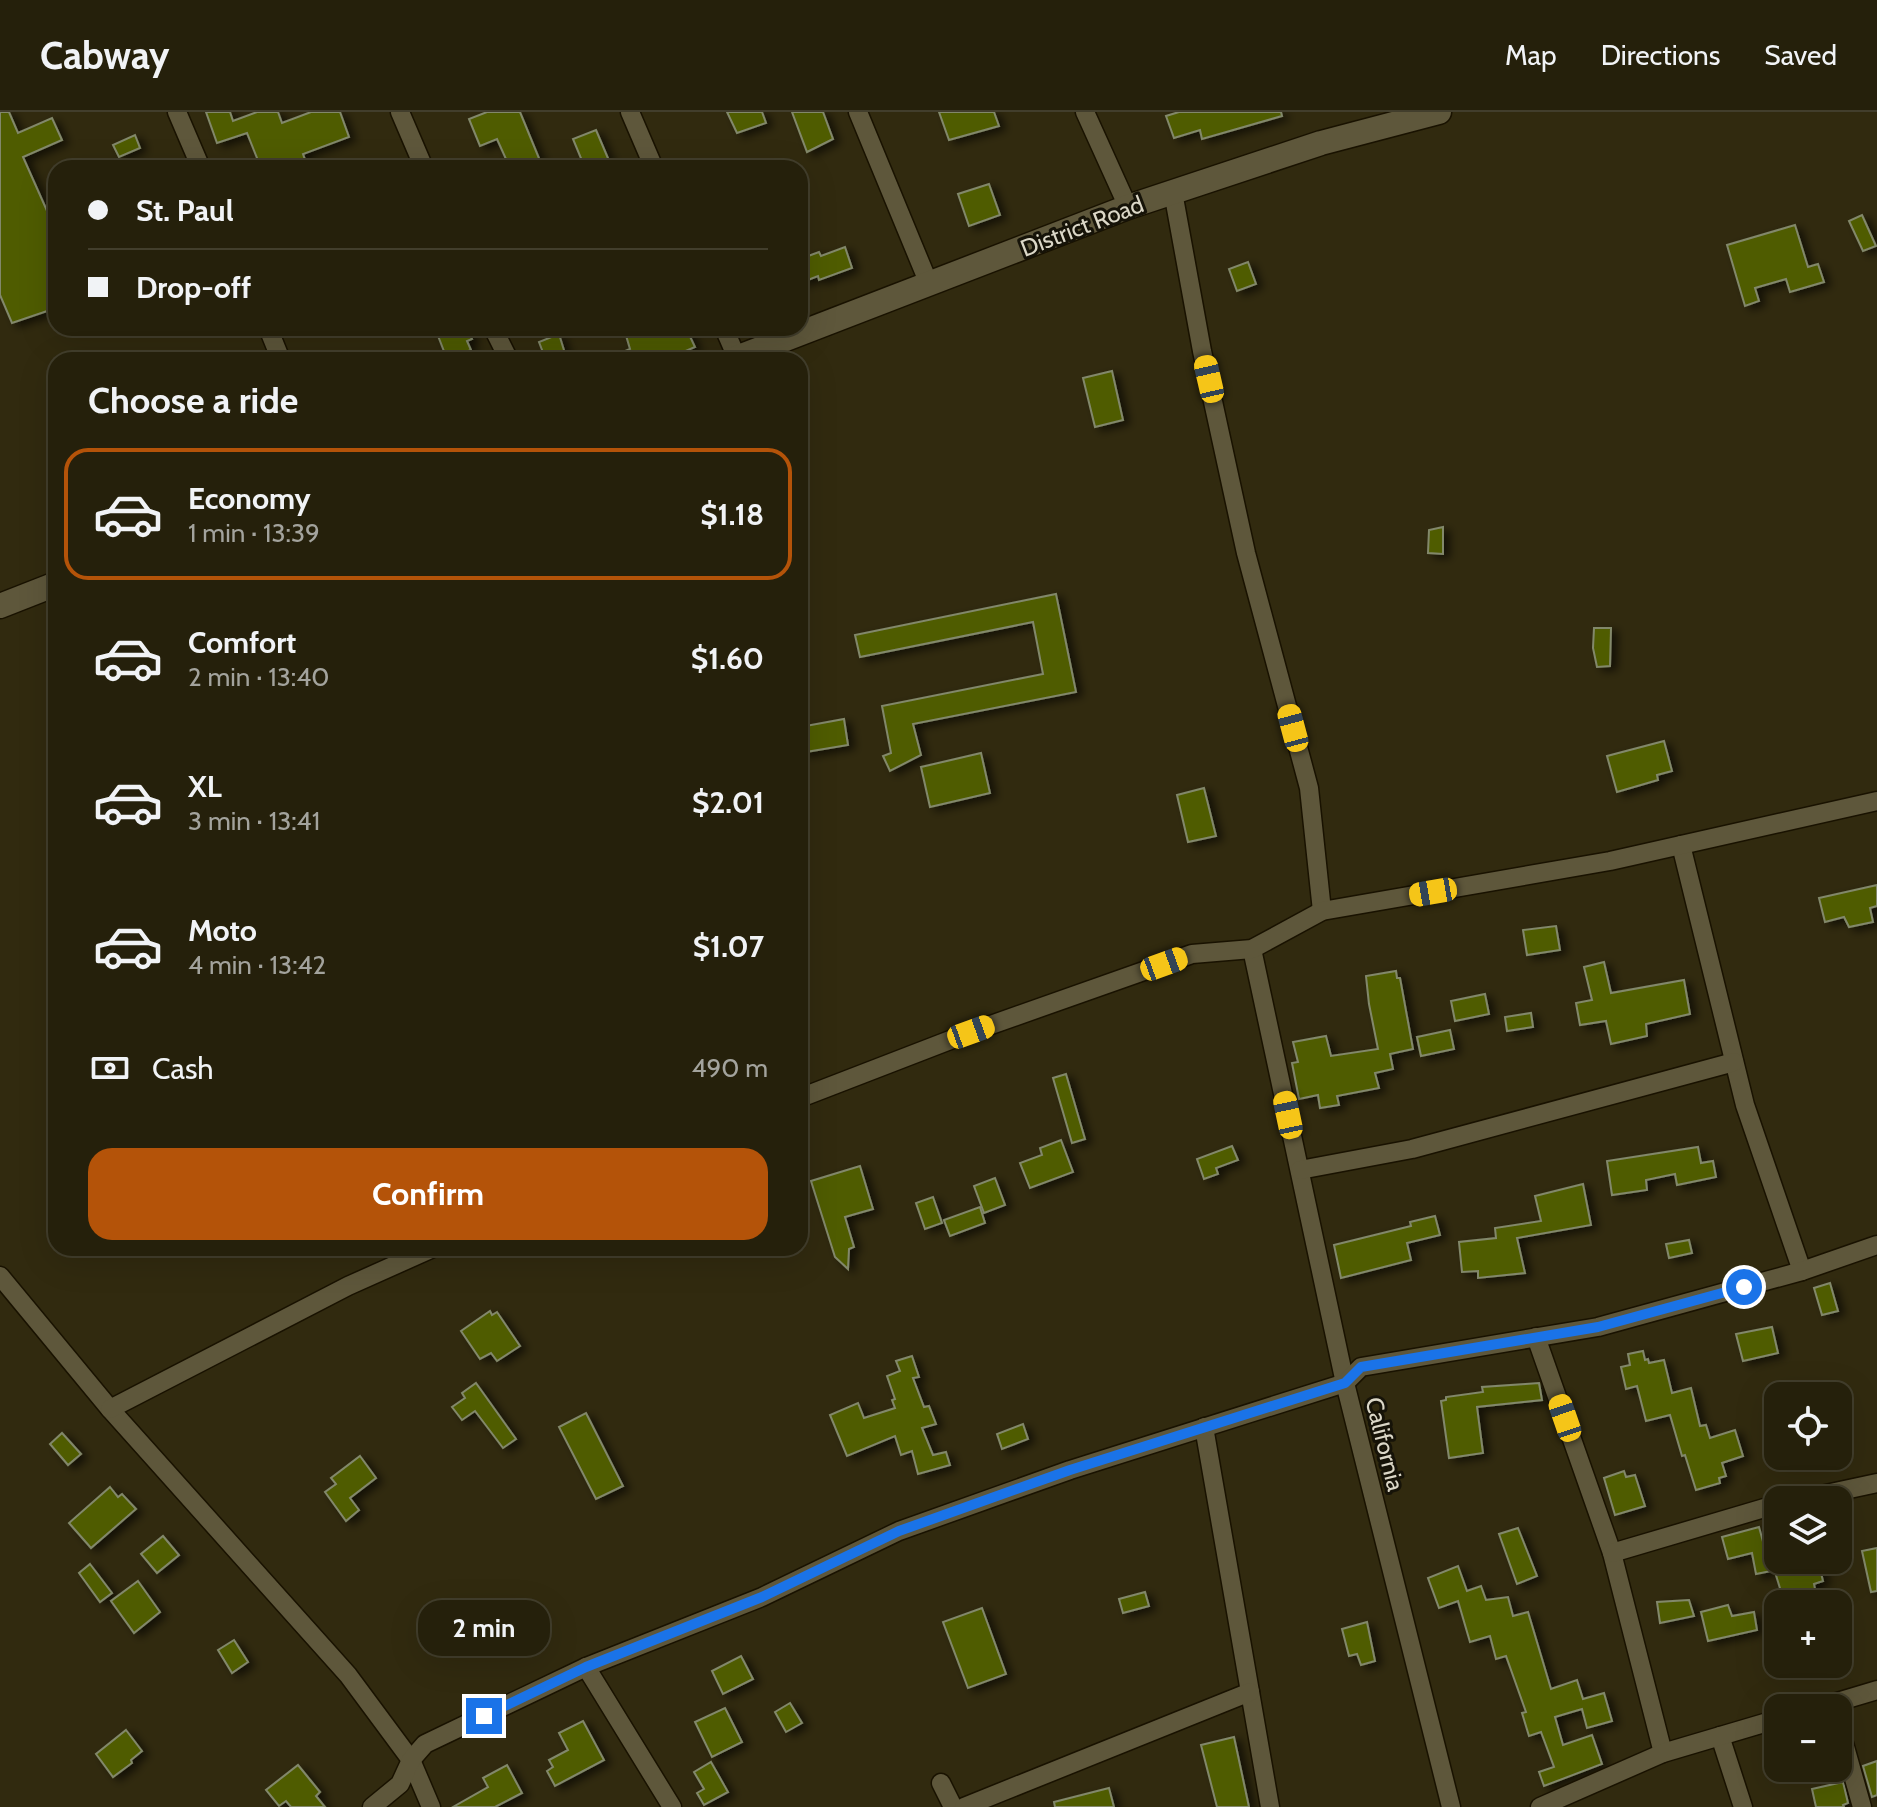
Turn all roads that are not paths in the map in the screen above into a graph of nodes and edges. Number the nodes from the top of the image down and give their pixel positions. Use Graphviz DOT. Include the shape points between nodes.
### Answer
graph roads {
  1 [pos="177,112"];
  2 [pos="400,112"];
  3 [pos="630,112"];
  4 [pos="858,112"];
  5 [pos="1085,112"];
  6 [pos="1439,112"];
  7 [pos="198,160"];
  8 [pos="421,160"];
  9 [pos="651,160"];
  10 [pos="1173,192"];
  11 [pos="1128,207"];
  12 [pos="929,284"];
  13 [pos="808,331"];
  14 [pos="794,336"];
  15 [pos="752,352"];
  16 [pos="48,587"];
  17 [pos="0,606"];
  18 [pos="1877,801"];
  19 [pos="1681,845"];
  20 [pos="1322,911"];
  21 [pos="1252,949"];
  22 [pos="1734,1062"];
  23 [pos="808,1095"];
  24 [pos="1300,1170"];
  25 [pos="1877,1245"];
  26 [pos="415,1256"];
  27 [pos="1802,1271"];
  28 [pos="0,1276"];
  29 [pos="1536,1337"];
  30 [pos="1345,1383"];
  31 [pos="110,1409"];
  32 [pos="1204,1427"];
  33 [pos="1877,1483"];
  34 [pos="1852,1488"];
  35 [pos="1764,1508"];
  36 [pos="1612,1553"];
  37 [pos="586,1667"];
  38 [pos="1877,1690"];
  39 [pos="1250,1692"];
  40 [pos="1852,1698"];
  41 [pos="1764,1723"];
  42 [pos="1720,1736"];
  43 [pos="1663,1753"];
  44 [pos="411,1760"];
  45 [pos="1852,1772"];
  46 [pos="941,1783"];
  47 [pos="372,1807"];
  48 [pos="431,1807"];
  49 [pos="672,1807"];
  50 [pos="953,1807"];
  51 [pos="964,1807"];
  52 [pos="1270,1807"];
  53 [pos="1451,1807"];
  54 [pos="1540,1807"];
  55 [pos="1743,1807"];
  56 [pos="1862,1807"];
  1 -- 7 [label="street"];
  2 -- 8 [label="street"];
  3 -- 9 [label="street"];
  4 -- 12 [label="street"];
  5 -- 11 [label="street"];
  6 -- 10 [label="street, District Road" via="1321,143"];
  10 -- 11 [label="street, District Road"];
  10 -- 20 [label="street" via="1246,553 1309,788"];
  11 -- 12 [label="street, District Road"];
  12 -- 13 [label="street, District Road"];
  14 -- 15 [label="street, District Road"];
  16 -- 17 [label="street"];
  18 -- 19 [label="street"];
  19 -- 20 [label="street"];
  19 -- 22 [label="street"];
  20 -- 21 [label="street"];
  21 -- 23 [label="street" via="1192,954"];
  21 -- 24 [label="street, California"];
  22 -- 24 [label="street" via="1412,1149"];
  22 -- 27 [label="street"];
  24 -- 30 [label="street, California"];
  25 -- 27 [label="street"];
  26 -- 31 [label="street"];
  27 -- 29 [label="street" via="1598,1327"];
  28 -- 31 [label="street"];
  29 -- 30 [label="street" via="1361,1367"];
  29 -- 36 [label="street"];
  30 -- 32 [label="street"];
  30 -- 53 [label="street, California"];
  31 -- 44 [label="street" via="348,1675"];
  32 -- 37 [label="street" via="899,1531 762,1597"];
  32 -- 39 [label="street"];
  33 -- 34 [label="street"];
  35 -- 36 [label="street"];
  36 -- 43 [label="street"];
  37 -- 44 [label="street" via="425,1744"];
  37 -- 49 [label="street"];
  38 -- 40 [label="street"];
  39 -- 51 [label="street"];
  39 -- 52 [label="street"];
  41 -- 42 [label="street"];
  42 -- 43 [label="street"];
  42 -- 55 [label="street"];
  43 -- 54 [label="street"];
  44 -- 47 [label="street" via="400,1784"];
  44 -- 48 [label="street"];
  45 -- 56 [label="street"];
  46 -- 50 [label="street"];
}
